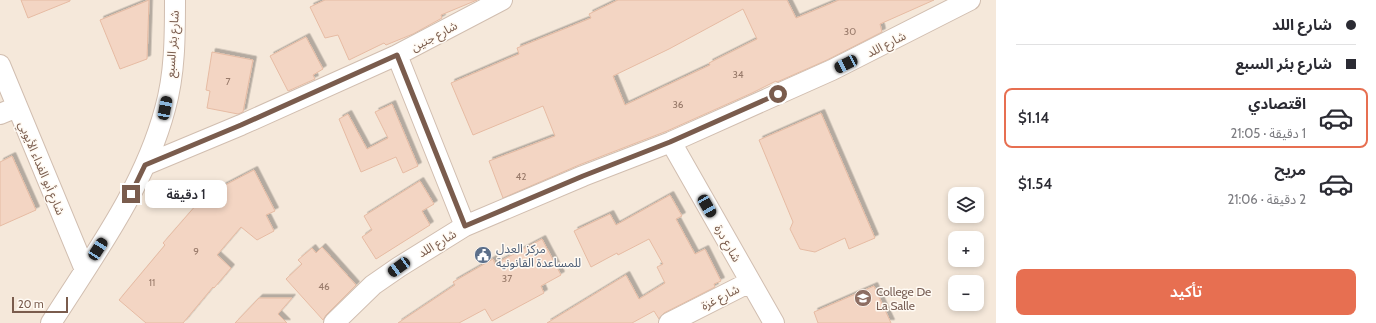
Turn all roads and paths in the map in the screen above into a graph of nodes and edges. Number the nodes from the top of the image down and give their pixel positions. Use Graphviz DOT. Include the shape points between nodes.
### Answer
graph roads {
  1 [pos="175,0"];
  2 [pos="502,0"];
  3 [pos="970,0"];
  4 [pos="397,55"];
  5 [pos="0,65"];
  6 [pos="8,111"];
  7 [pos="670,142"];
  8 [pos="145,165"];
  9 [pos="465,226"];
  10 [pos="85,270"];
  11 [pos="750,282"];
  12 [pos="51,323"];
  13 [pos="334,323"];
  14 [pos="669,323"];
  15 [pos="774,323"];
  1 -- 8 [label="street, شارع بئر السبع" via="172,69 168,95"];
  2 -- 4 [label="street, شارع جنين"];
  3 -- 7 [label="street, شارع اللد" via="832,70"];
  4 -- 8 [label="street, شارع جنين"];
  4 -- 9 [label="street"];
  5 -- 6 [label="street, شارع أبو الفداء الأيوبي"];
  6 -- 10 [label="street, شارع أبو الفداء الأيوبي"];
  7 -- 9 [label="street, شارع اللد"];
  7 -- 11 [label="street, شارع درة"];
  8 -- 10 [label="street, شارع بئر السبع" via="120,215"];
  9 -- 13 [label="street, شارع اللد" via="373,285"];
  10 -- 12 [label="street, شارع بئر السبع"];
  11 -- 14 [label="street, شارع غزة"];
  11 -- 15 [label="street, شارع درة"];
}
